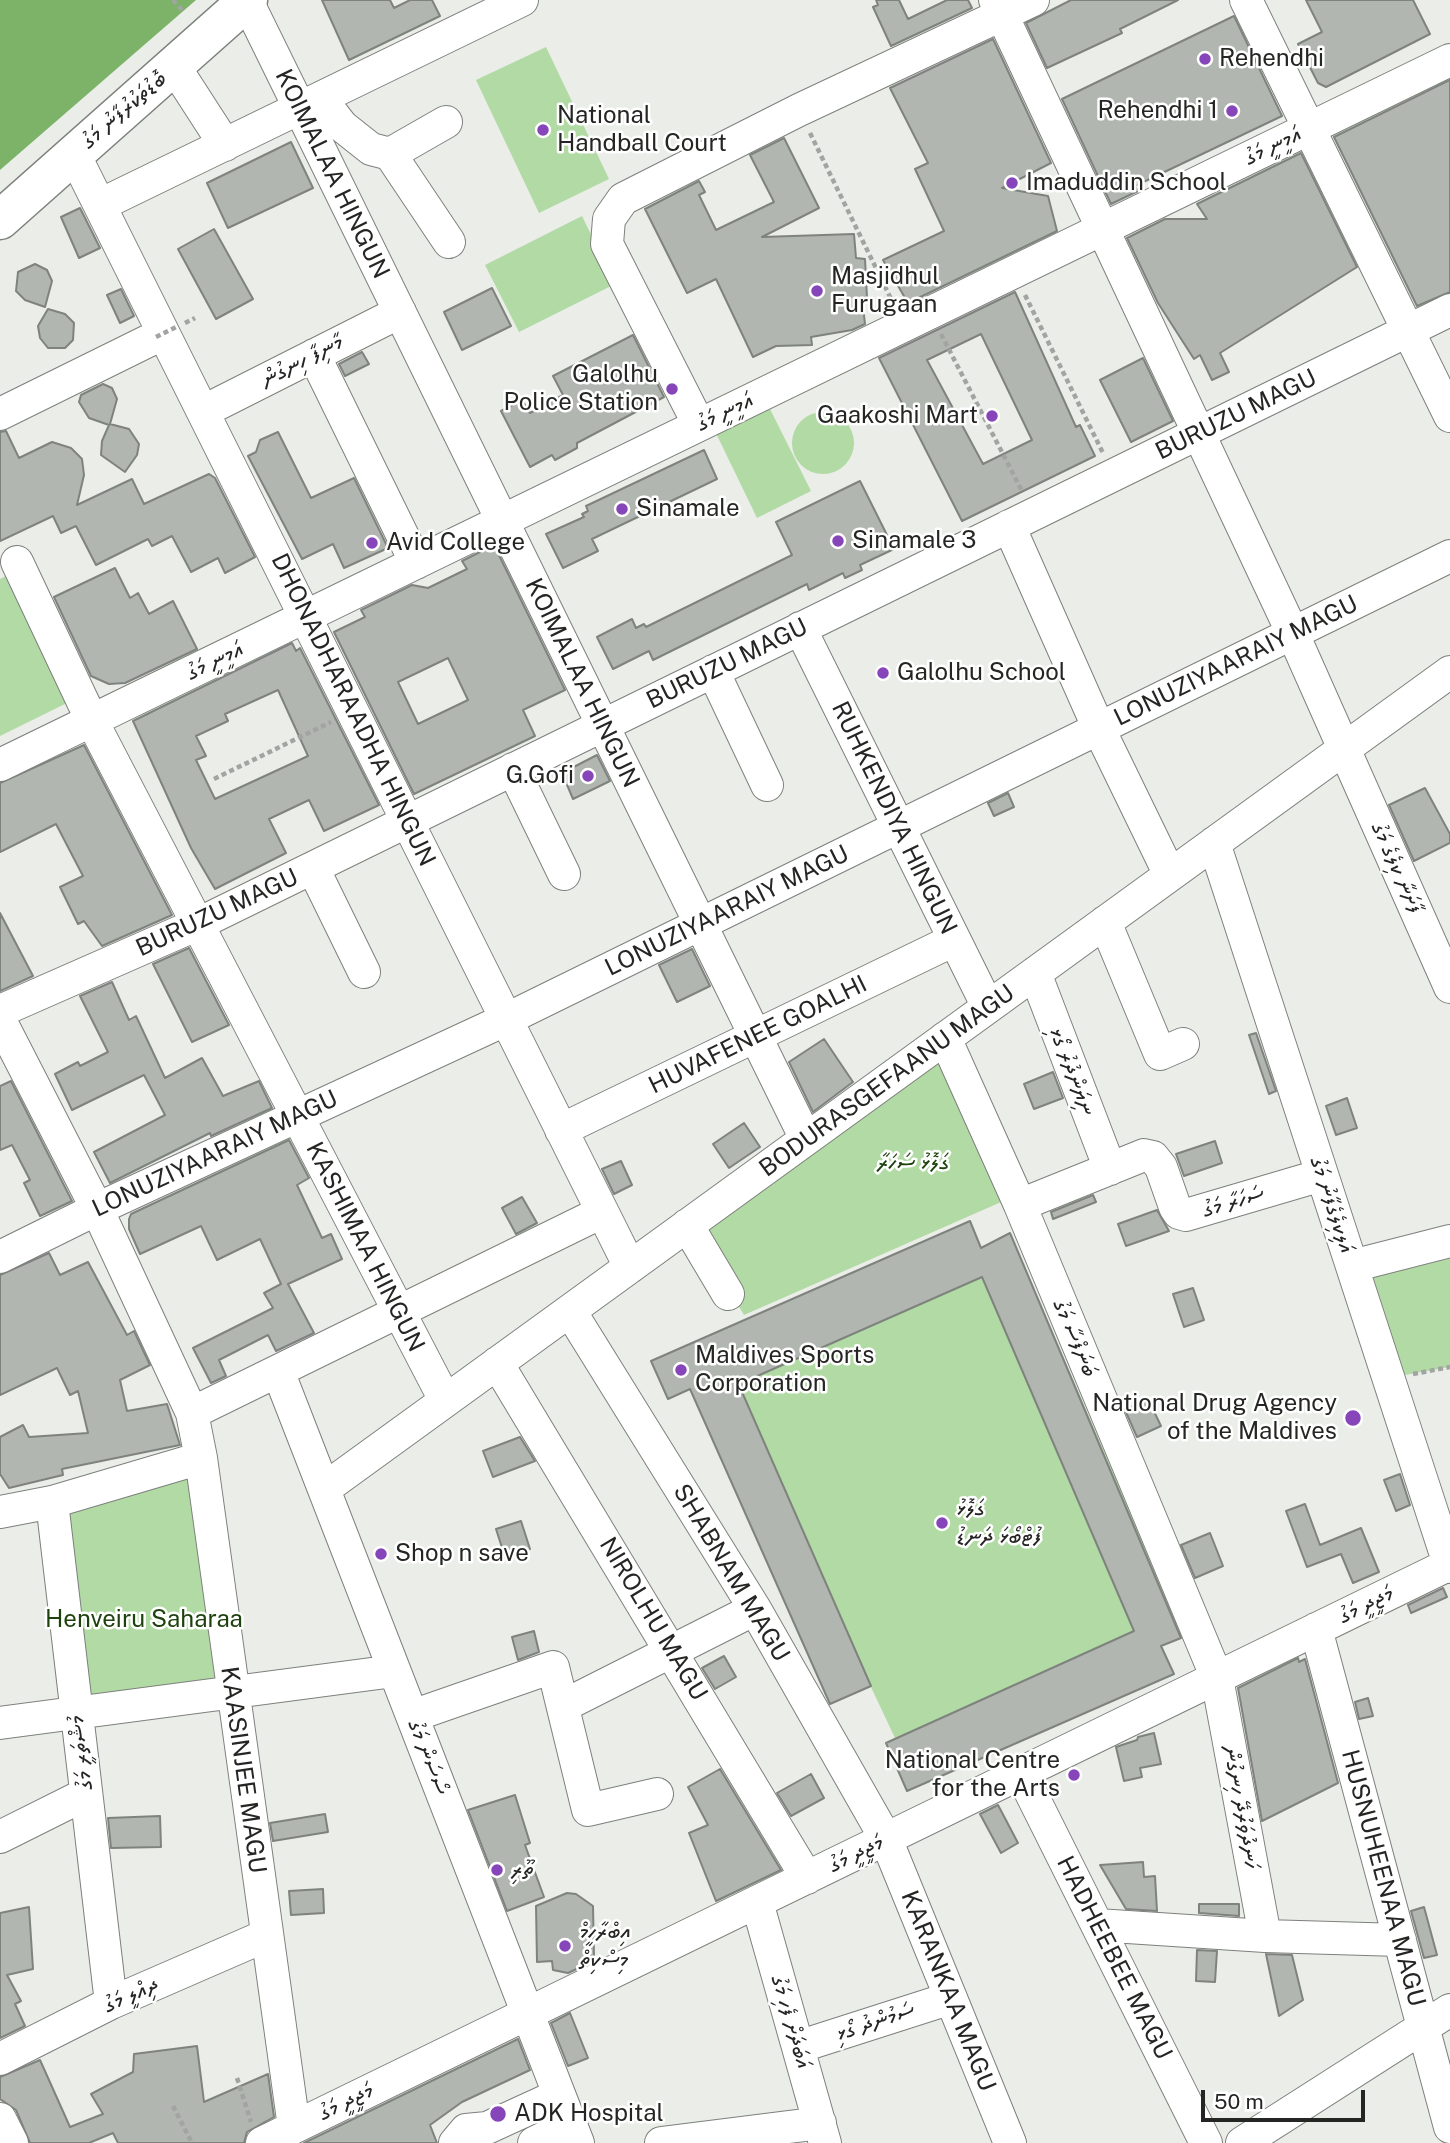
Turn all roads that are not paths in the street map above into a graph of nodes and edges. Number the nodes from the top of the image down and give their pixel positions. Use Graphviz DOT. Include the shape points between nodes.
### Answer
graph roads {
  1 [pos="248,0"];
  2 [pos="1034,0"];
  3 [pos="1246,0"];
  4 [pos="506,3"];
  5 [pos="999,8"];
  6 [pos="1450,60"];
  7 [pos="174,66"];
  8 [pos="310,104"];
  9 [pos="446,122"];
  10 [pos="1309,128"];
  11 [pos="225,145"];
  12 [pos="74,154"];
  13 [pos="390,154"];
  14 [pos="102,204"];
  15 [pos="0,220"];
  16 [pos="1101,229"];
  17 [pos="449,242"];
  18 [pos="1450,310"];
  19 [pos="400,312"];
  20 [pos="1408,330"];
  21 [pos="152,339"];
  22 [pos="314,355"];
  23 [pos="204,411"];
  24 [pos="0,414"];
  25 [pos="1450,416"];
  26 [pos="699,425"];
  27 [pos="1199,433"];
  28 [pos="1021,520"];
  29 [pos="502,521"];
  30 [pos="1450,556"];
  31 [pos="17,562"];
  32 [pos="416,563"];
  33 [pos="306,616"];
  34 [pos="800,628"];
  35 [pos="1293,634"];
  36 [pos="713,671"];
  37 [pos="1450,672"];
  38 [pos="92,720"];
  39 [pos="603,725"];
  40 [pos="1099,729"];
  41 [pos="1343,750"];
  42 [pos="0,765"];
  43 [pos="513,769"];
  44 [pos="767,785"];
  45 [pos="408,821"];
  46 [pos="898,827"];
  47 [pos="1214,843"];
  48 [pos="313,868"];
  49 [pos="564,874"];
  50 [pos="1170,875"];
  51 [pos="1105,922"];
  52 [pos="198,924"];
  53 [pos="700,924"];
  54 [pos="954,940"];
  55 [pos="365,972"];
  56 [pos="1035,973"];
  57 [pos="1450,987"];
  58 [pos="988,1007"];
  59 [pos="0,1011"];
  60 [pos="507,1019"];
  61 [pos="0,1020"];
  62 [pos="755,1036"];
  63 [pos="945,1038"];
  64 [pos="1183,1044"];
  65 [pos="297,1116"];
  66 [pos="561,1130"];
  67 [pos="806,1139"];
  68 [pos="1110,1169"];
  69 [pos="1322,1175"];
  70 [pos="1020,1205"];
  71 [pos="97,1209"];
  72 [pos="602,1212"];
  73 [pos="687,1225"];
  74 [pos="1450,1241"];
  75 [pos="0,1258"];
  76 [pos="1352,1266"];
  77 [pos="630,1267"];
  78 [pos="728,1294"];
  79 [pos="570,1311"];
  80 [pos="399,1312"];
  81 [pos="497,1363"];
  82 [pos="278,1371"];
  83 [pos="445,1400"];
  84 [pos="192,1413"];
  85 [pos="201,1458"];
  86 [pos="324,1489"];
  87 [pos="51,1502"];
  88 [pos="0,1512"];
  89 [pos="1450,1565"];
  90 [pos="755,1609"];
  91 [pos="1316,1629"];
  92 [pos="673,1652"];
  93 [pos="394,1671"];
  94 [pos="1217,1678"];
  95 [pos="233,1691"];
  96 [pos="563,1706"];
  97 [pos="76,1714"];
  98 [pos="412,1716"];
  99 [pos="0,1724"];
  100 [pos="1021,1773"];
  101 [pos="86,1794"];
  102 [pos="657,1794"];
  103 [pos="0,1837"];
  104 [pos="886,1839"];
  105 [pos="807,1878"];
  106 [pos="757,1902"];
  107 [pos="1097,1926"];
  108 [pos="1265,1936"];
  109 [pos="265,1937"];
  110 [pos="1400,1940"];
  111 [pos="951,1998"];
  112 [pos="111,2003"];
  113 [pos="1450,2010"];
  114 [pos="528,2014"];
  115 [pos="1423,2028"];
  116 [pos="798,2047"];
  117 [pos="0,2059"];
  118 [pos="559,2095"];
  119 [pos="0,2119"];
  120 [pos="294,2127"];
  121 [pos="1450,2127"];
  122 [pos="822,2133"];
  123 [pos="575,2134"];
  124 [pos="258,2136"];
  125 [pos="12,2143"];
  126 [pos="455,2143"];
  127 [pos="534,2143"];
  128 [pos="661,2143"];
  129 [pos="1010,2143"];
  130 [pos="1206,2143"];
  131 [pos="1241,2143"];
  1 -- 7 [label="main road, ބޮޑުތަކުރުފާނު މަގު"];
  1 -- 8 [label="street, KOIMALAA HINGUN"];
  2 -- 5 [label="street"];
  3 -- 10 [label="street"];
  4 -- 8 [label="street"];
  5 -- 16 [label="street, ފާށަނާ ކިލެގެ މަގު"];
  5 -- 26 [label="street" via="623,199 609,219 607,244"];
  6 -- 10 [label="street, އަމީނީ މަގު"];
  7 -- 11 [label="street"];
  7 -- 12 [label="main road, ބޮޑުތަކުރުފާނު މަގު"];
  8 -- 11 [label="street"];
  8 -- 13 [label="street" via="371,149"];
  8 -- 19 [label="street, KOIMALAA HINGUN"];
  9 -- 13 [label="street"];
  10 -- 16 [label="street, އަމީނީ މަގު"];
  10 -- 20 [label="street"];
  11 -- 14 [label="street"];
  12 -- 14 [label="street, DHONADHARAADHA HINGUN"];
  12 -- 15 [label="main road, ބޮޑުތަކުރުފާނު މަގު"];
  13 -- 17 [label="street"];
  14 -- 23 [label="street, DHONADHARAADHA HINGUN"];
  16 -- 26 [label="street, އަމީނީ މަގު"];
  16 -- 27 [label="street, ފާށަނާ ކިލެގެ މަގު"];
  18 -- 20 [label="street, BURUZU MAGU"];
  19 -- 22 [label="street, މާނިފާ ހިނގުން"];
  19 -- 29 [label="street, KOIMALAA HINGUN"];
  20 -- 25 [label="street"];
  20 -- 27 [label="street, BURUZU MAGU"];
  21 -- 24 [label="street"];
  22 -- 23 [label="street, މާނިފާ ހިނގުން"];
  22 -- 32 [label="street"];
  23 -- 33 [label="street, DHONADHARAADHA HINGUN"];
  26 -- 29 [label="street, އަމީނީ މަގު"];
  27 -- 28 [label="street, BURUZU MAGU"];
  27 -- 35 [label="street, ފާށަނާ ކިލެގެ މަގު"];
  28 -- 34 [label="street, BURUZU MAGU"];
  28 -- 40 [label="street"];
  29 -- 32 [label="street, އަމީނީ މަގު"];
  29 -- 39 [label="street, KOIMALAA HINGUN"];
  30 -- 35 [label="street, LONUZIYAARAIY MAGU"];
  31 -- 38 [label="street, KASHIMAA HINGUN"];
  32 -- 33 [label="street, އަމީނީ މަގު"];
  33 -- 38 [label="street, އަމީނީ މަގު"];
  33 -- 45 [label="street, DHONADHARAADHA HINGUN"];
  34 -- 36 [label="street, BURUZU MAGU"];
  34 -- 46 [label="street, RUHKENDIYA HINGUN"];
  35 -- 40 [label="street, LONUZIYAARAIY MAGU"];
  35 -- 41 [label="street, ފާށަނާ ކިލެގެ މަގު"];
  36 -- 39 [label="street, BURUZU MAGU"];
  36 -- 44 [label="street"];
  37 -- 41 [label="street, BODURASGEFAANU MAGU"];
  38 -- 42 [label="street, އަމީނީ މަގު"];
  38 -- 52 [label="street, KASHIMAA HINGUN"];
  39 -- 43 [label="street, BURUZU MAGU"];
  39 -- 53 [label="street, KOIMALAA HINGUN"];
  40 -- 46 [label="street, LONUZIYAARAIY MAGU"];
  40 -- 50 [label="street"];
  41 -- 47 [label="street, BODURASGEFAANU MAGU"];
  41 -- 57 [label="street, ފާށަނާ ކިލެގެ މަގު"];
  43 -- 45 [label="street, BURUZU MAGU"];
  43 -- 49 [label="street"];
  45 -- 48 [label="street, BURUZU MAGU"];
  45 -- 60 [label="street, DHONADHARAADHA HINGUN"];
  46 -- 53 [label="street, LONUZIYAARAIY MAGU"];
  46 -- 54 [label="street, RUHKENDIYA HINGUN"];
  47 -- 50 [label="street, BODURASGEFAANU MAGU"];
  47 -- 69 [label="street, އަލިކިލެގެފާނު މަގު"];
  48 -- 52 [label="street, BURUZU MAGU"];
  48 -- 55 [label="street"];
  50 -- 51 [label="street, BODURASGEFAANU MAGU"];
  51 -- 56 [label="street, BODURASGEFAANU MAGU"];
  51 -- 64 [label="street" via="1160,1054"];
  52 -- 59 [label="street, BURUZU MAGU"];
  52 -- 65 [label="street, KASHIMAA HINGUN"];
  53 -- 60 [label="street, LONUZIYAARAIY MAGU"];
  53 -- 62 [label="street, KOIMALAA HINGUN"];
  54 -- 58 [label="street, RUHKENDIYA HINGUN"];
  54 -- 62 [label="street, HUVAFENEE GOALHI"];
  56 -- 58 [label="street, BODURASGEFAANU MAGU"];
  56 -- 68 [label="street, ނިޔަންދުރު ގޯޅި"];
  58 -- 63 [label="street, BODURASGEFAANU MAGU"];
  60 -- 65 [label="street, LONUZIYAARAIY MAGU"];
  60 -- 66 [label="street, DHONADHARAADHA HINGUN"];
  61 -- 71 [label="street, KAASINJEE MAGU"];
  62 -- 66 [label="street, HUVAFENEE GOALHI"];
  62 -- 67 [label="street, KOIMALAA HINGUN"];
  63 -- 67 [label="street, BODURASGEFAANU MAGU"];
  63 -- 70 [label="street, ބަނަފްސާ މަގު"];
  65 -- 71 [label="street, LONUZIYAARAIY MAGU"];
  65 -- 80 [label="street, KASHIMAA HINGUN"];
  66 -- 72 [label="street, DHONADHARAADHA HINGUN"];
  67 -- 73 [label="street, BODURASGEFAANU MAGU"];
  68 -- 69 [label="street, ސަހަރާ މަގު" via="1144,1155 1153,1157 1175,1207 1186,1215"];
  68 -- 70 [label="street, ސަހަރާ މަގު"];
  69 -- 76 [label="street, އަލިކިލެގެފާނު މަގު"];
  70 -- 94 [label="street, ބަނަފްސާ މަގު"];
  71 -- 75 [label="street, LONUZIYAARAIY MAGU"];
  71 -- 84 [label="street, KAASINJEE MAGU"];
  72 -- 77 [label="street, DHONADHARAADHA HINGUN"];
  72 -- 80 [label="street"];
  73 -- 77 [label="street, BODURASGEFAANU MAGU"];
  73 -- 78 [label="street"];
  74 -- 76 [label="street"];
  76 -- 89 [label="street, އަލިކިލެގެފާނު މަގު"];
  77 -- 79 [label="street, BODURASGEFAANU MAGU"];
  79 -- 81 [label="street, BODURASGEFAANU MAGU"];
  79 -- 90 [label="street, SHABNAM MAGU"];
  80 -- 82 [label="street"];
  80 -- 83 [label="street, KASHIMAA HINGUN"];
  81 -- 83 [label="street, BODURASGEFAANU MAGU"];
  81 -- 92 [label="street, NIROLHU MAGU"];
  82 -- 84 [label="street"];
  82 -- 86 [label="street, ސޯސަން މަގު"];
  83 -- 86 [label="street, BODURASGEFAANU MAGU"];
  84 -- 85 [label="street, KAASINJEE MAGU"];
  85 -- 87 [label="street"];
  85 -- 95 [label="street, KAASINJEE MAGU"];
  86 -- 93 [label="street, ސޯސަން މަގު"];
  87 -- 88 [label="street"];
  87 -- 97 [label="street, މުޝްތަރީ މަގު"];
  89 -- 91 [label="street, މަޖީދީ މަގު"];
  90 -- 92 [label="street"];
  90 -- 104 [label="street, SHABNAM MAGU"];
  91 -- 94 [label="street, މަޖީދީ މަގު"];
  91 -- 110 [label="street, HUSNUHEENAA MAGU"];
  92 -- 96 [label="street"];
  92 -- 105 [label="street, NIROLHU MAGU"];
  93 -- 95 [label="street"];
  93 -- 98 [label="street, ސޯސަން މަގު"];
  94 -- 100 [label="street, މަޖީދީ މަގު"];
  94 -- 108 [label="street, ހަނދުވަރުދޭ ހިނގުން"];
  95 -- 97 [label="street"];
  95 -- 109 [label="street, KAASINJEE MAGU"];
  96 -- 98 [label="street" via="553,1667"];
  96 -- 102 [label="street" via="589,1810"];
  97 -- 99 [label="street"];
  97 -- 101 [label="street, މުޝްތަރީ މަގު"];
  98 -- 114 [label="street, ސޯސަން މަގު"];
  100 -- 104 [label="street, މަޖީދީ މަގު"];
  100 -- 107 [label="street, HADHEEBEE MAGU"];
  101 -- 103 [label="street"];
  101 -- 112 [label="street, މުޝްތަރީ މަގު"];
  104 -- 105 [label="street, މަޖީދީ މަގު"];
  104 -- 111 [label="street, KARANKAA MAGU"];
  105 -- 106 [label="street, މަޖީދީ މަގު"];
  106 -- 114 [label="street, މަޖީދީ މަގު"];
  106 -- 116 [label="street, އަބަދަށް ފެހި މަގު"];
  107 -- 108 [label="street"];
  107 -- 130 [label="street, HADHEEBEE MAGU"];
  108 -- 110 [label="street"];
  109 -- 112 [label="street, ދިއްލީ މަގު"];
  109 -- 120 [label="street, KAASINJEE MAGU"];
  110 -- 115 [label="street, HUSNUHEENAA MAGU"];
  111 -- 116 [label="street, ސަމުންދު ގޯޅި"];
  111 -- 129 [label="street, KARANKAA MAGU"];
  112 -- 117 [label="street, ދިއްލީ މަގު"];
  113 -- 115 [label="street"];
  114 -- 118 [label="street, ސޯސަން މަގު"];
  114 -- 120 [label="street, މަޖީދީ މަގު"];
  115 -- 121 [label="street, HUSNUHEENAA MAGU"];
  115 -- 131 [label="street"];
  116 -- 122 [label="street, އަބަދަށް ފެހި މަގު"];
  118 -- 123 [label="street, ސޯސަން މަގު"];
  118 -- 126 [label="street" via="487,2127 466,2130"];
  119 -- 125 [label="street"];
  120 -- 124 [label="street, މަޖީދީ މަގު"];
  122 -- 128 [label="street"];
  123 -- 127 [label="street"];
}
